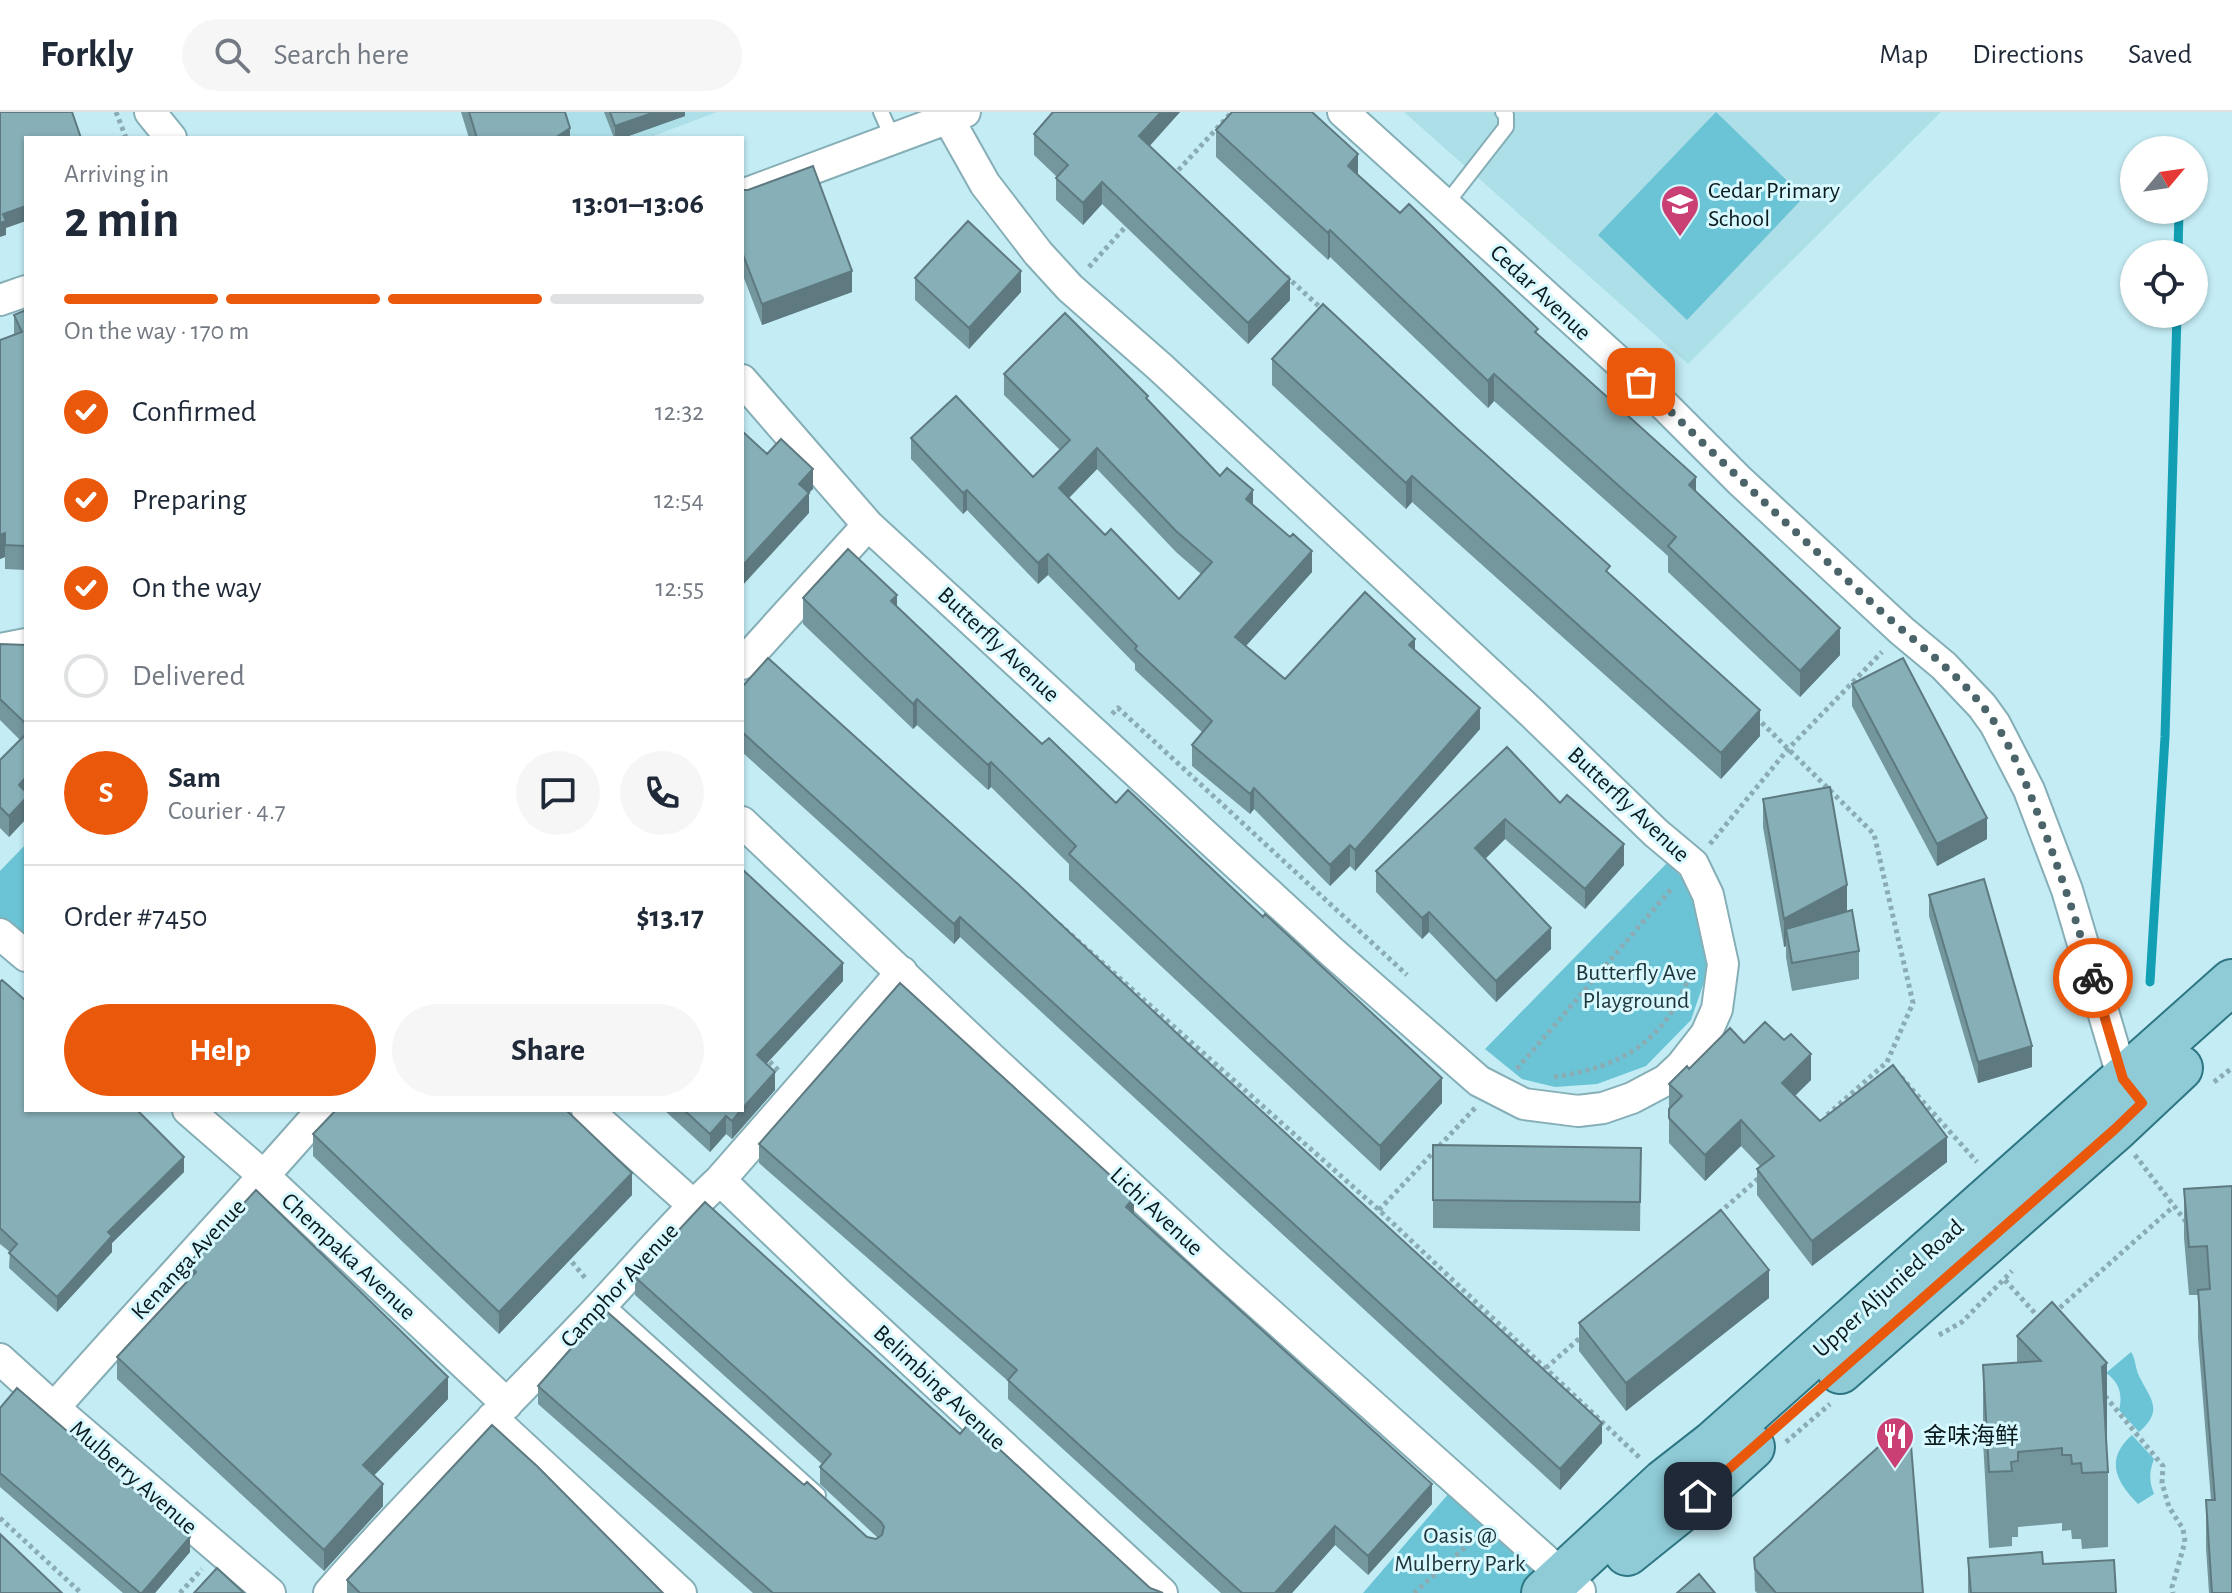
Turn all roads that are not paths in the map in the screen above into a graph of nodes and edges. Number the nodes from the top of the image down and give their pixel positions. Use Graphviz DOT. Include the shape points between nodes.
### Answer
graph roads {
  1 [pos="137,112"];
  2 [pos="150,112"];
  3 [pos="1343,112"];
  4 [pos="1503,112"];
  5 [pos="957,116"];
  6 [pos="887,125"];
  7 [pos="144,136"];
  8 [pos="169,136"];
  9 [pos="744,194"];
  10 [pos="1446,204"];
  11 [pos="24,292"];
  12 [pos="0,300"];
  13 [pos="744,382"];
  14 [pos="868,525"];
  15 [pos="24,644"];
  16 [pos="0,649"];
  17 [pos="744,662"];
  18 [pos="744,824"];
  19 [pos="0,934"];
  20 [pos="24,954"];
  21 [pos="902,972"];
  22 [pos="2232,982"];
  23 [pos="2232,1021"];
  24 [pos="2132,1091"];
  25 [pos="190,1112"];
  26 [pos="320,1112"];
  27 [pos="589,1112"];
  28 [pos="265,1177"];
  29 [pos="720,1180"];
  30 [pos="693,1205"];
  31 [pos="605,1303"];
  32 [pos="0,1359"];
  33 [pos="54,1408"];
  34 [pos="500,1411"];
  35 [pos="827,1504"];
  36 [pos="1567,1588"];
  37 [pos="270,1593"];
  38 [pos="329,1593"];
  39 [pos="681,1593"];
  40 [pos="1162,1593"];
  1 -- 7 [label="street"];
  2 -- 8 [label="street"];
  3 -- 10 [label="street, Cedar Avenue"];
  4 -- 10 [label="lane" via="1506,127"];
  5 -- 6 [label="street"];
  5 -- 14 [label="street, Butterfly Avenue" via="985,184 1070,288 1693,864 1708,895 1723,964 1717,1009 1706,1034 1666,1080 1618,1104 1560,1110 1524,1104 1492,1089 1332,952"];
  6 -- 9 [label="street"];
  10 -- 24 [label="street, Cedar Avenue" via="1982,706 2011,753 2067,890"];
  11 -- 12 [label="street"];
  13 -- 14 [label="street, Butterfly Avenue"];
  14 -- 17 [label="street"];
  15 -- 16 [label="street"];
  18 -- 21 [label="street, Lichi Avenue"];
  19 -- 20 [label="street"];
  21 -- 29 [label="street, Camphor Avenue"];
  21 -- 36 [label="street, Lichi Avenue" via="1213,1263 1500,1517"];
  22 -- 24 [label="main road, Upper Aljunied Road"];
  23 -- 24 [label="main road, Upper Aljunied Road"];
  24 -- 36 [label="main road, Upper Aljunied Road" via="1664,1482"];
  24 -- 36 [label="main road, Upper Aljunied Road" via="2115,1129 1698,1496"];
  25 -- 28 [label="street, Chempaka Avenue"];
  26 -- 28 [label="street, Kenanga Avenue"];
  27 -- 30 [label="street"];
  28 -- 33 [label="street, Kenanga Avenue"];
  28 -- 34 [label="street, Chempaka Avenue"];
  29 -- 30 [label="street, Camphor Avenue"];
  29 -- 40 [label="street, Belimbing Avenue"];
  30 -- 31 [label="street, Camphor Avenue"];
  31 -- 34 [label="street, Camphor Avenue"];
  31 -- 35 [label="lane"];
  32 -- 33 [label="street, Mulberry Avenue"];
  33 -- 37 [label="street, Mulberry Avenue"];
  34 -- 38 [label="street, Camphor Avenue"];
  34 -- 39 [label="street, Chempaka Avenue"];
}
